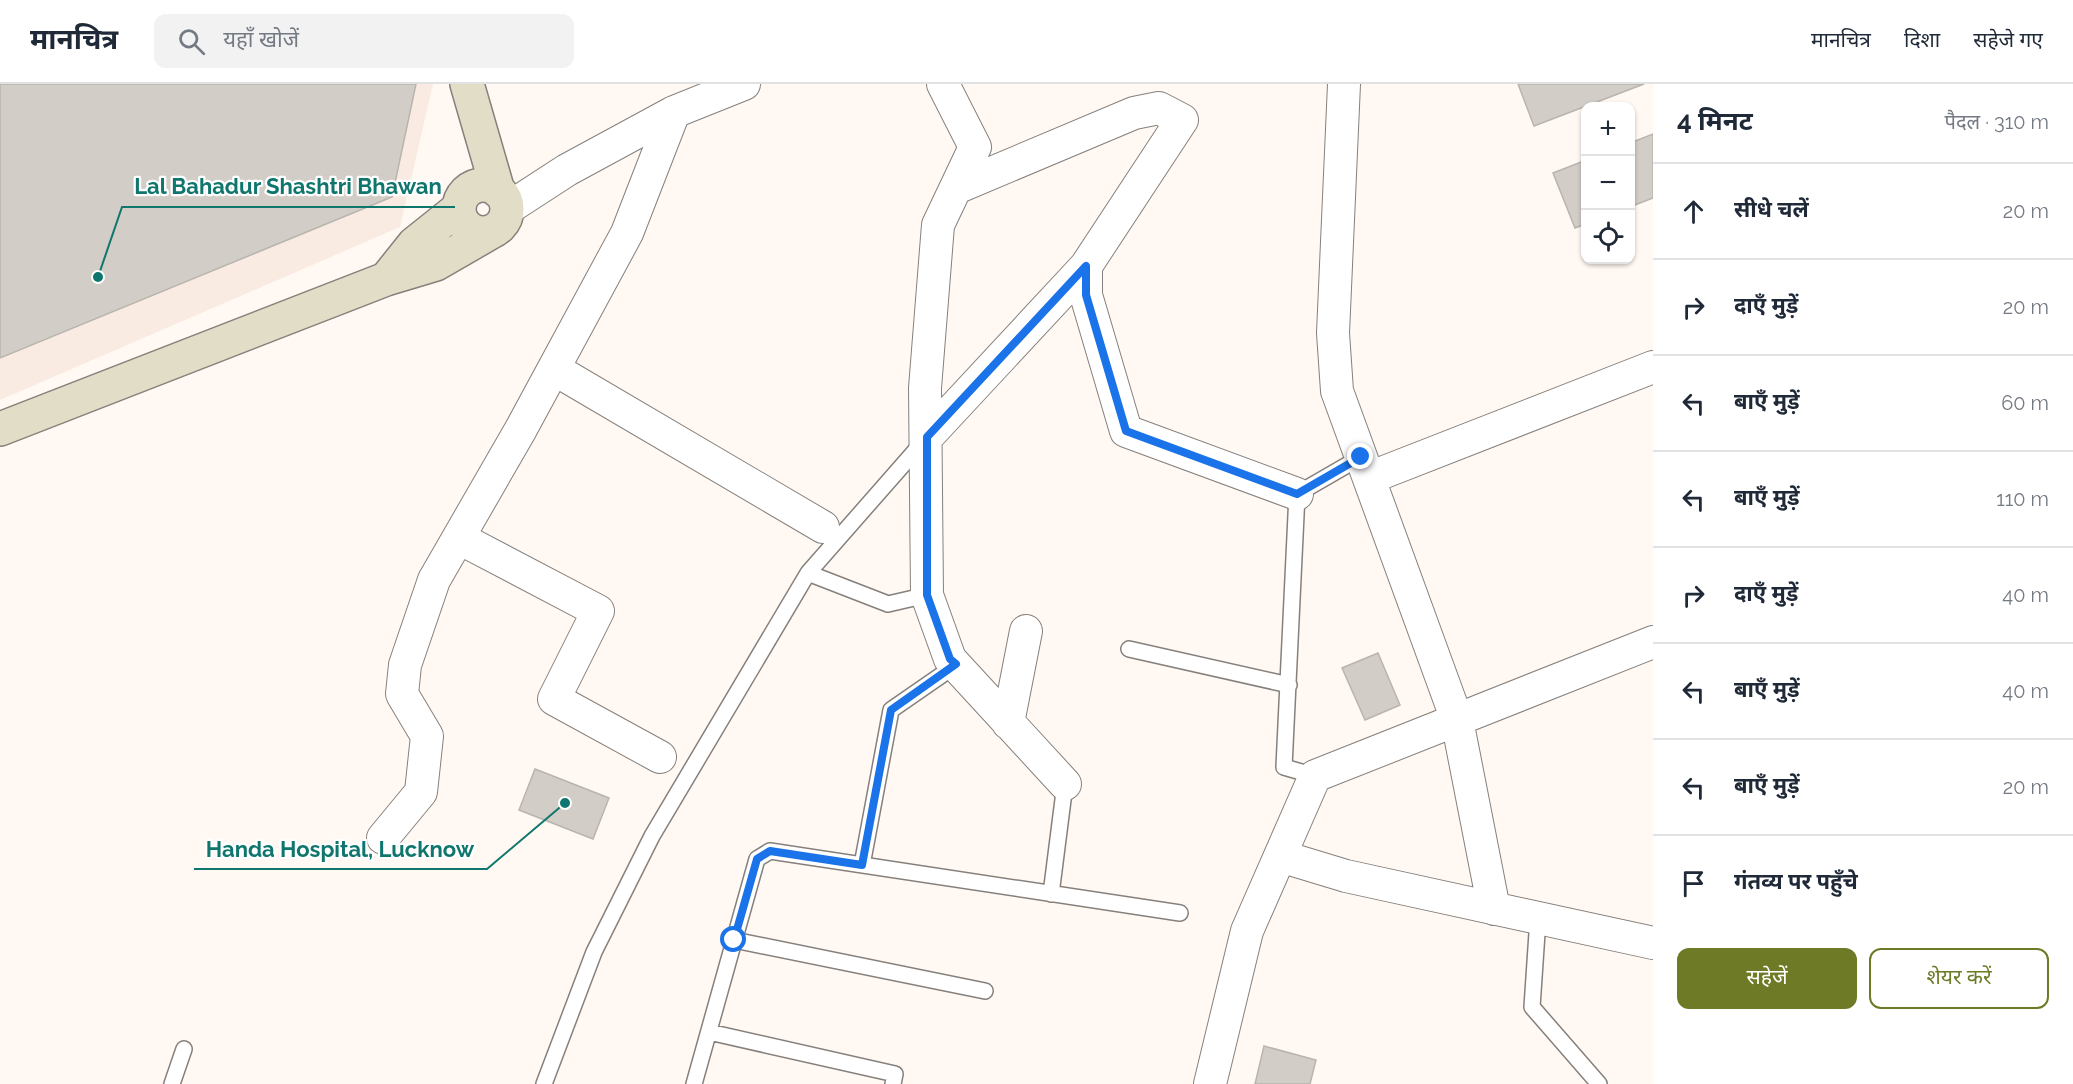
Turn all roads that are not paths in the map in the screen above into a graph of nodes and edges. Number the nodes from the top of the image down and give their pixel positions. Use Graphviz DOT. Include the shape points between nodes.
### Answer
graph roads {
  1 [pos="465,84"];
  2 [pos="744,84"];
  3 [pos="943,84"];
  4 [pos="1344,84"];
  5 [pos="674,112"];
  6 [pos="956,188"];
  7 [pos="485,206"];
  8 [pos="1086,266"];
  9 [pos="1653,367"];
  10 [pos="554,369"];
  11 [pos="0,429"];
  12 [pos="927,437"];
  13 [pos="1365,468"];
  14 [pos="1297,494"];
  15 [pos="823,526"];
  16 [pos="459,537"];
  17 [pos="808,573"];
  18 [pos="927,595"];
  19 [pos="1026,631"];
  20 [pos="1653,642"];
  21 [pos="1129,649"];
  22 [pos="956,664"];
  23 [pos="1288,685"];
  24 [pos="1457,720"];
  25 [pos="1008,723"];
  26 [pos="660,757"];
  27 [pos="1315,776"];
  28 [pos="1065,784"];
  29 [pos="383,837"];
  30 [pos="1280,856"];
  31 [pos="862,865"];
  32 [pos="1051,894"];
  33 [pos="1494,909"];
  34 [pos="1180,913"];
  35 [pos="1538,918"];
  36 [pos="734,940"];
  37 [pos="1649,940"];
  38 [pos="986,991"];
  39 [pos="709,1032"];
  40 [pos="184,1049"];
  41 [pos="172,1084"];
  42 [pos="544,1084"];
  43 [pos="694,1084"];
  44 [pos="893,1084"];
  45 [pos="1210,1084"];
  46 [pos="1599,1084"];
  1 -- 7 [label="street"];
  2 -- 5 [label="street"];
  3 -- 6 [label="street" via="975,147"];
  4 -- 13 [label="street" via="1333,333 1337,391"];
  5 -- 7 [label="street" via="567,170"];
  5 -- 10 [label="street" via="627,233"];
  6 -- 8 [label="street" via="1134,113 1158,108 1182,120"];
  6 -- 12 [label="street" via="938,225 925,388"];
  7 -- 11 [label="street" via="436,264 387,279"];
  8 -- 12 [label="street"];
  8 -- 14 [label="street" via="1086,295 1126,431"];
  9 -- 13 [label="street"];
  10 -- 15 [label="street"];
  10 -- 16 [label="street"];
  12 -- 17 [label="lane"];
  12 -- 18 [label="street"];
  13 -- 14 [label="lane"];
  13 -- 24 [label="street"];
  14 -- 23 [label="lane"];
  16 -- 26 [label="street" via="598,611 554,699"];
  16 -- 29 [label="street" via="434,580 405,665 402,694 427,736 421,792"];
  17 -- 18 [label="lane" via="888,604"];
  17 -- 42 [label="lane" via="652,836 594,952"];
  18 -- 22 [label="street" via="950,659"];
  19 -- 25 [label="street"];
  20 -- 24 [label="street"];
  21 -- 23 [label="lane"];
  22 -- 25 [label="street"];
  22 -- 31 [label="lane" via="891,710"];
  23 -- 27 [label="lane" via="1284,767"];
  24 -- 27 [label="street"];
  24 -- 33 [label="street"];
  25 -- 28 [label="street"];
  27 -- 30 [label="street"];
  28 -- 32 [label="lane"];
  30 -- 33 [label="street" via="1346,876"];
  30 -- 45 [label="street" via="1247,931"];
  31 -- 32 [label="lane"];
  31 -- 36 [label="lane" via="770,851 757,859"];
  32 -- 34 [label="lane"];
  33 -- 35 [label="street"];
  35 -- 37 [label="street"];
  35 -- 46 [label="lane" via="1532,1007"];
  36 -- 38 [label="lane"];
  36 -- 39 [label="lane"];
  39 -- 43 [label="lane"];
  39 -- 44 [label="lane" via="895,1074"];
  40 -- 41 [label="lane"];
}
